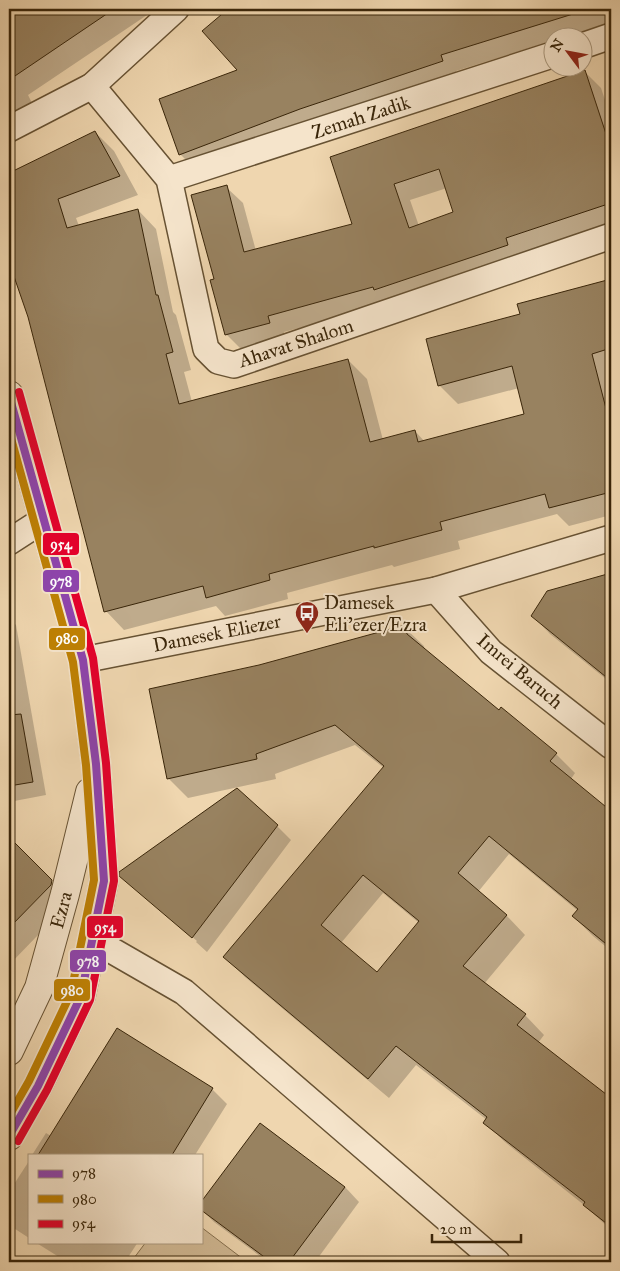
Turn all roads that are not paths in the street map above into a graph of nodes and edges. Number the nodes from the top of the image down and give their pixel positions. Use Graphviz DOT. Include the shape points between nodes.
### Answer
graph roads {
  1 [pos="176,9"];
  2 [pos="611,37"];
  3 [pos="592,43"];
  4 [pos="542,58"];
  5 [pos="92,86"];
  6 [pos="9,129"];
  7 [pos="169,179"];
  8 [pos="611,236"];
  9 [pos="9,395"];
  10 [pos="43,520"];
  11 [pos="611,538"];
  12 [pos="9,542"];
  13 [pos="436,590"];
  14 [pos="83,660"];
  15 [pos="611,746"];
  16 [pos="96,764"];
  17 [pos="92,939"];
  18 [pos="9,1050"];
  19 [pos="9,1136"];
  20 [pos="498,1262"];
  1 -- 5 [label="street"];
  2 -- 3 [label="street"];
  4 -- 7 [label="street, Zemah Zadik"];
  5 -- 6 [label="street"];
  5 -- 7 [label="street, Ahavat Shalom"];
  7 -- 8 [label="street, Ahavat Shalom" via="206,349 218,362 234,365"];
  9 -- 10 [label="street, Ezra"];
  10 -- 12 [label="street"];
  10 -- 14 [label="street, Ezra"];
  11 -- 13 [label="street, Damesek Eliezer"];
  13 -- 14 [label="street, Damesek Eliezer"];
  13 -- 15 [label="street, Imrei Baruch" via="491,652"];
  14 -- 16 [label="street, Ezra"];
  16 -- 17 [label="street, Ezra" via="104,881"];
  16 -- 18 [label="street, Ezra" via="66,894 39,988"];
  17 -- 19 [label="street, Ezra" via="81,996 38,1086"];
  17 -- 20 [label="street" via="184,992"];
}
